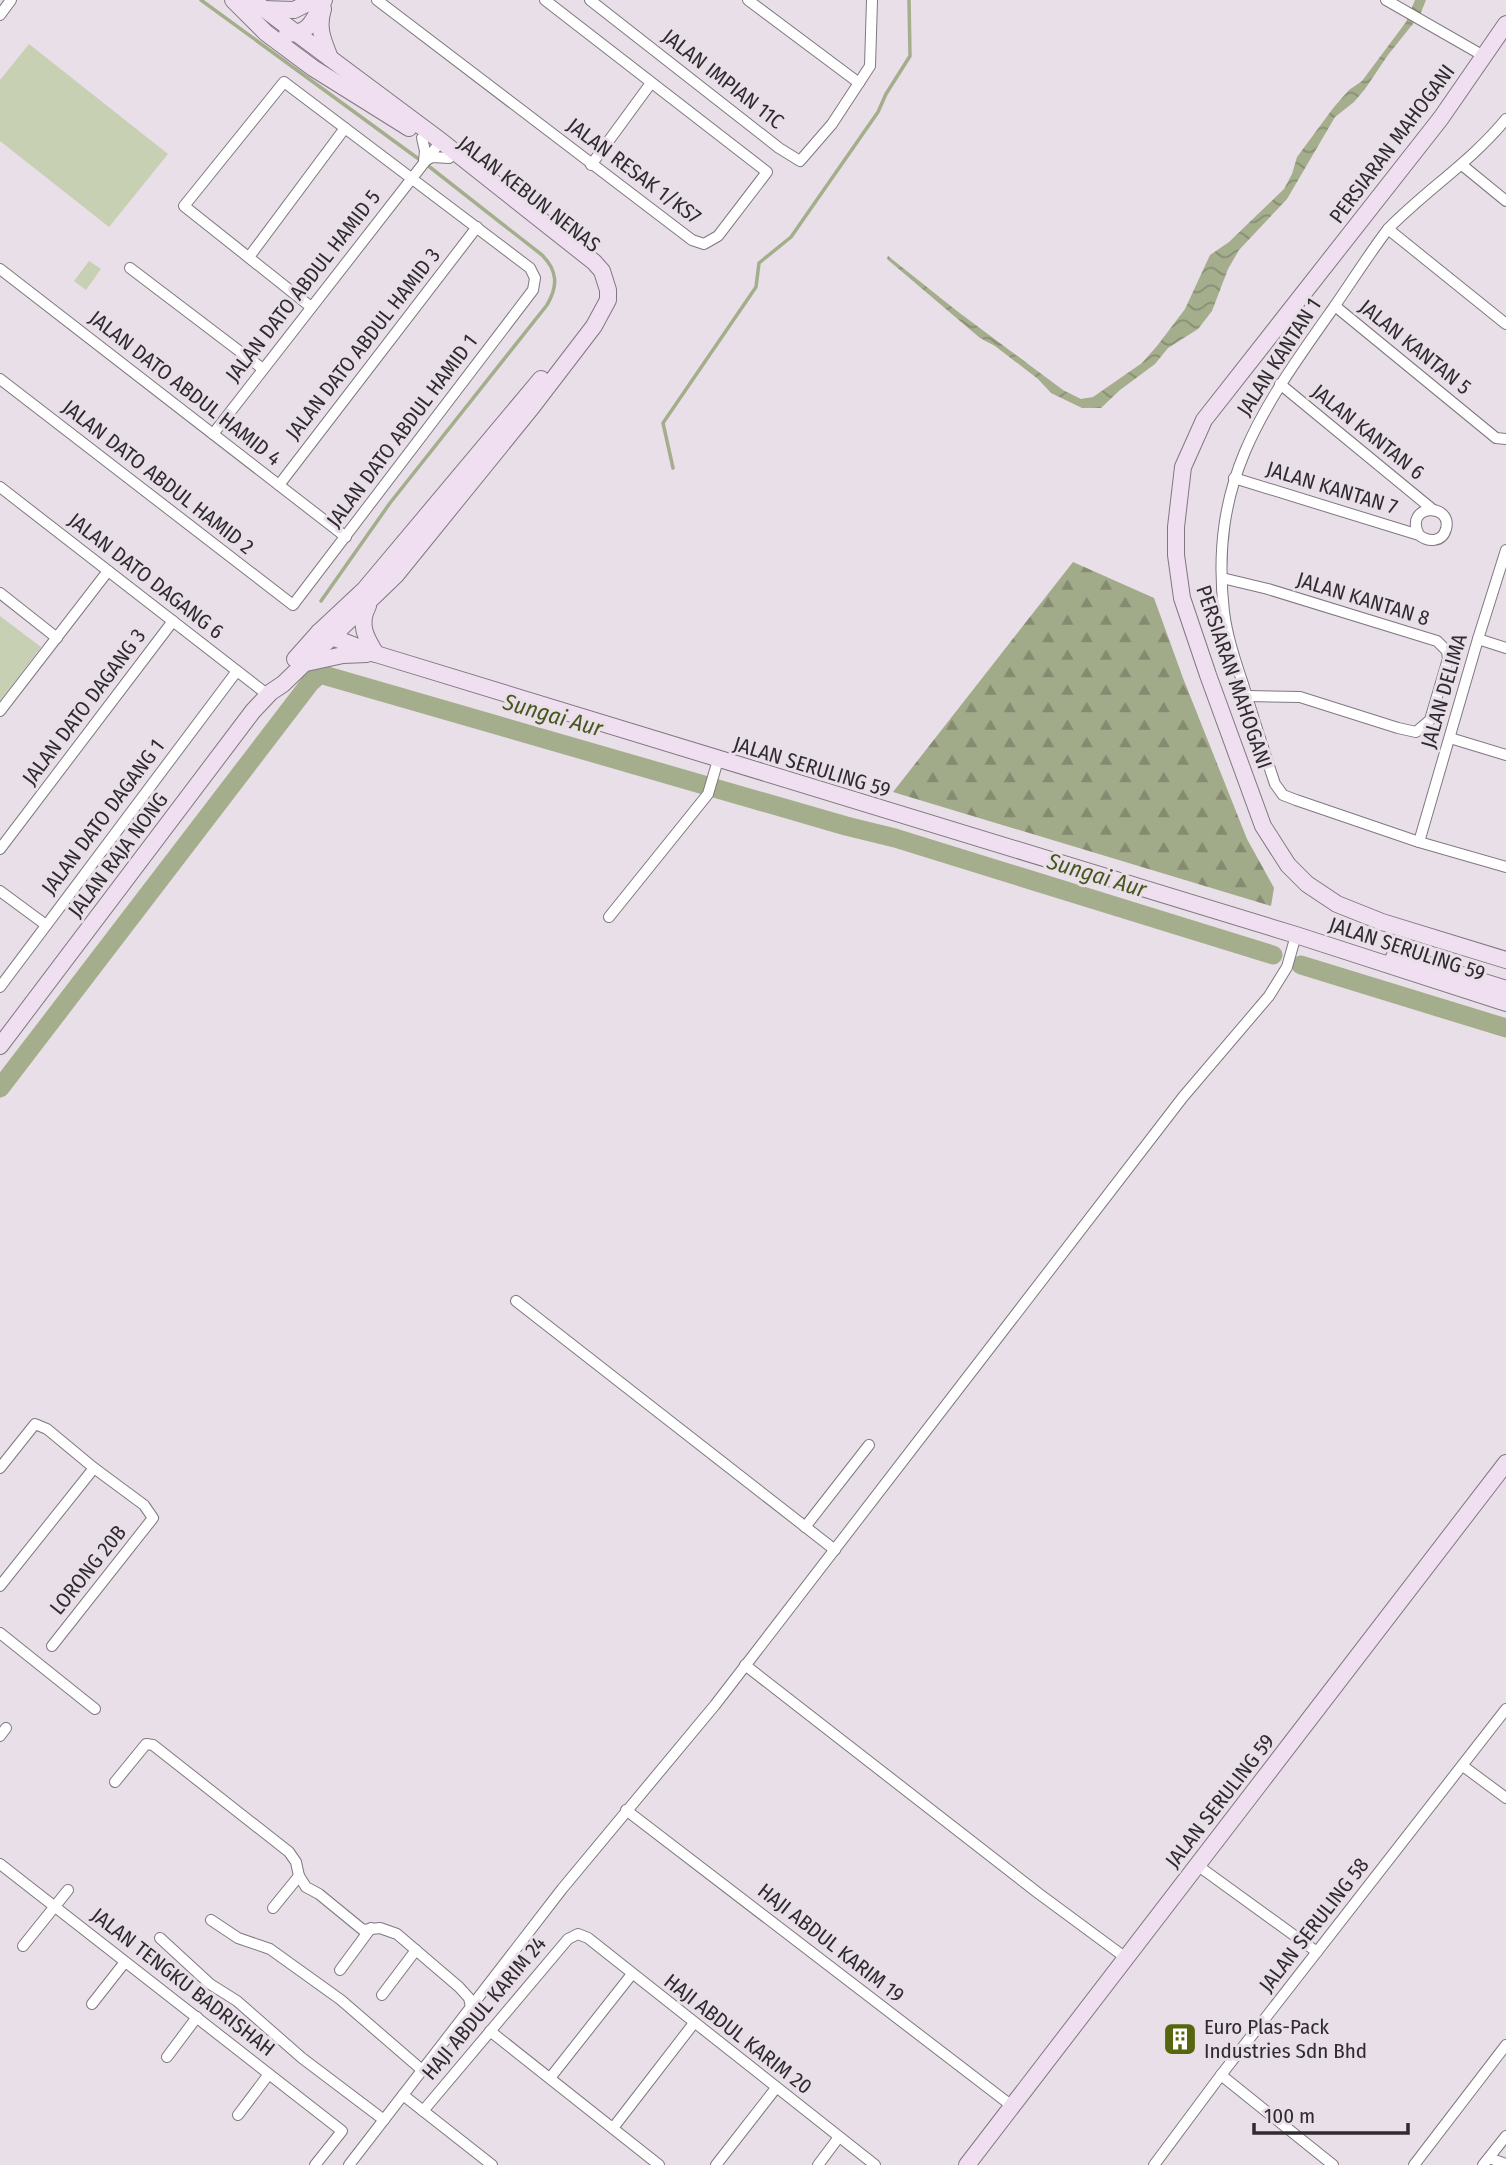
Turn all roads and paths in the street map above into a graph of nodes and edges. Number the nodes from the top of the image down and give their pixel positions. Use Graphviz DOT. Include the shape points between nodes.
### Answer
graph roads {
  1 [pos="12,0"];
  2 [pos="314,0"];
  3 [pos="324,0"];
  4 [pos="377,0"];
  5 [pos="545,0"];
  6 [pos="590,0"];
  7 [pos="748,0"];
  8 [pos="872,0"];
  9 [pos="1390,2"];
  10 [pos="247,4"];
  11 [pos="0,15"];
  12 [pos="1506,24"];
  13 [pos="296,34"];
  14 [pos="1482,55"];
  15 [pos="330,58"];
  16 [pos="326,77"];
  17 [pos="651,83"];
  18 [pos="859,83"];
  19 [pos="1506,119"];
  20 [pos="345,128"];
  21 [pos="433,142"];
  22 [pos="449,158"];
  23 [pos="422,163"];
  24 [pos="591,165"];
  25 [pos="1462,165"];
  26 [pos="411,177"];
  27 [pos="1506,201"];
  28 [pos="477,227"];
  29 [pos="1388,229"];
  30 [pos="249,257"];
  31 [pos="130,268"];
  32 [pos="0,269"];
  33 [pos="1335,306"];
  34 [pos="311,307"];
  35 [pos="1506,324"];
  36 [pos="263,369"];
  37 [pos="0,379"];
  38 [pos="1280,384"];
  39 [pos="535,394"];
  40 [pos="213,434"];
  41 [pos="1506,439"];
  42 [pos="1234,478"];
  43 [pos="279,485"];
  44 [pos="0,487"];
  45 [pos="1432,509"];
  46 [pos="1419,535"];
  47 [pos="346,537"];
  48 [pos="1506,550"];
  49 [pos="108,571"];
  50 [pos="1222,578"];
  51 [pos="0,593"];
  52 [pos="369,603"];
  53 [pos="293,605"];
  54 [pos="173,621"];
  55 [pos="325,635"];
  56 [pos="57,638"];
  57 [pos="1478,639"];
  58 [pos="1506,648"];
  59 [pos="376,654"];
  60 [pos="303,664"];
  61 [pos="237,671"];
  62 [pos="269,694"];
  63 [pos="1247,696"];
  64 [pos="0,711"];
  65 [pos="1450,738"];
  66 [pos="1506,755"];
  67 [pos="717,768"];
  68 [pos="1419,842"];
  69 [pos="0,849"];
  70 [pos="1506,867"];
  71 [pos="0,891"];
  72 [pos="609,917"];
  73 [pos="46,925"];
  74 [pos="1296,935"];
  75 [pos="1506,960"];
  76 [pos="0,987"];
  77 [pos="1506,989"];
  78 [pos="1506,1003"];
  79 [pos="0,1046"];
  80 [pos="516,1301"];
  81 [pos="869,1445"];
  82 [pos="2,1461"];
  83 [pos="1506,1463"];
  84 [pos="93,1468"];
  85 [pos="805,1527"];
  86 [pos="835,1550"];
  87 [pos="0,1586"];
  88 [pos="0,1633"];
  89 [pos="52,1646"];
  90 [pos="745,1665"];
  91 [pos="95,1709"];
  92 [pos="1506,1709"];
  93 [pos="1463,1766"];
  94 [pos="115,1782"];
  95 [pos="1506,1798"];
  96 [pos="626,1810"];
  97 [pos="0,1864"];
  98 [pos="1197,1865"];
  99 [pos="299,1876"];
  100 [pos="68,1890"];
  101 [pos="54,1906"];
  102 [pos="273,1908"];
  103 [pos="211,1920"];
  104 [pos="371,1928"];
  105 [pos="578,1934"];
  106 [pos="160,1938"];
  107 [pos="23,1946"];
  108 [pos="416,1950"];
  109 [pos="1317,1952"];
  110 [pos="1126,1958"];
  111 [pos="125,1962"];
  112 [pos="341,1970"];
  113 [pos="632,1975"];
  114 [pos="382,1995"];
  115 [pos="92,2004"];
  116 [pos="471,2007"];
  117 [pos="197,2017"];
  118 [pos="694,2023"];
  119 [pos="490,2031"];
  120 [pos="1506,2045"];
  121 [pos="167,2057"];
  122 [pos="422,2070"];
  123 [pos="269,2074"];
  124 [pos="1220,2076"];
  125 [pos="550,2078"];
  126 [pos="776,2088"];
  127 [pos="403,2095"];
  128 [pos="1012,2106"];
  129 [pos="423,2110"];
  130 [pos="239,2115"];
  131 [pos="384,2120"];
  132 [pos="613,2128"];
  133 [pos="1506,2136"];
  134 [pos="839,2137"];
  135 [pos="1486,2162"];
  136 [pos="314,2165"];
  137 [pos="349,2165"];
  138 [pos="492,2165"];
  139 [pos="659,2165"];
  140 [pos="716,2165"];
  141 [pos="818,2165"];
  142 [pos="875,2165"];
  143 [pos="967,2165"];
  144 [pos="1154,2165"];
  145 [pos="1333,2165"];
  146 [pos="1414,2165"];
  147 [pos="1506,2165"];
  1 -- 11 [label="street"];
  2 -- 10 [label="main road" via="294,10"];
  3 -- 13 [label="main road" via="298,25"];
  3 -- 15 [label="main road" via="320,33"];
  4 -- 24 [label="street, JALAN RESAK 1/KS7"];
  5 -- 17 [label="street, JALAN RESAK 1/KS7"];
  6 -- 18 [label="street, JALAN IMPIAN 11C" via="800,161"];
  7 -- 18 [label="street"];
  8 -- 18 [label="street" via="870,66"];
  9 -- 14 [label="street"];
  10 -- 13 [label="main road, JALAN KEBUN NENAS"];
  10 -- 13 [label="main road" via="273,29"];
  10 -- 16 [label="main road, JALAN KEBUN NENAS" via="266,33"];
  12 -- 14 [label="main road, PERSIARAN MAHOGANI"];
  13 -- 15 [label="main road, JALAN KEBUN NENAS"];
  13 -- 16 [label="main road" via="300,48"];
  14 -- 75 [label="main road, PERSIARAN MAHOGANI" via="1441,118 1204,420 1183,467 1176,555 1182,598 1208,675 1264,826 1287,865 1337,904"];
  15 -- 21 [label="main road, JALAN KEBUN NENAS"];
  16 -- 21 [label="main road, JALAN KEBUN NENAS"];
  17 -- 24 [label="street"];
  17 -- 24 [label="street, JALAN RESAK 1/KS7" via="767,172 718,236 704,244 692,240"];
  19 -- 25 [label="street, JALAN KANTAN 1"];
  20 -- 26 [label="street"];
  20 -- 30 [label="street"];
  20 -- 30 [label="street" via="284,82 184,206"];
  21 -- 22 [label="main road, JALAN KEBUN NENAS"];
  21 -- 23 [label="street, JALAN DATO ABDUL HAMID 5"];
  21 -- 23 [label="street"];
  21 -- 39 [label="main road, JALAN KEBUN NENAS" via="594,262 607,281 608,300 594,326"];
  22 -- 23 [label="street" via="432,157"];
  22 -- 39 [label="main road, JALAN KEBUN NENAS" via="587,264 597,280 599,297 591,319"];
  23 -- 26 [label="street, JALAN DATO ABDUL HAMID 5"];
  25 -- 27 [label="street"];
  25 -- 29 [label="street, JALAN KANTAN 1"];
  26 -- 28 [label="street"];
  26 -- 34 [label="street, JALAN DATO ABDUL HAMID 5"];
  28 -- 43 [label="street, JALAN DATO ABDUL HAMID 3"];
  28 -- 47 [label="street, JALAN DATO ABDUL HAMID 1" via="530,268 536,278 533,290"];
  29 -- 33 [label="street, JALAN KANTAN 1"];
  29 -- 35 [label="street"];
  30 -- 34 [label="street"];
  31 -- 36 [label="street"];
  32 -- 40 [label="street, JALAN DATO ABDUL HAMID 4"];
  33 -- 38 [label="street, JALAN KANTAN 1"];
  33 -- 41 [label="street, JALAN KANTAN 5" via="1496,438"];
  34 -- 36 [label="street, JALAN DATO ABDUL HAMID 5"];
  36 -- 40 [label="street, JALAN DATO ABDUL HAMID 5"];
  37 -- 53 [label="street, JALAN DATO ABDUL HAMID 2"];
  38 -- 42 [label="street, JALAN KANTAN 1"];
  38 -- 45 [label="street, JALAN KANTAN 6"];
  39 -- 52 [label="main road, JALAN KEBUN NENAS" via="396,575"];
  39 -- 55 [label="main road, JALAN KEBUN NENAS"];
  40 -- 43 [label="street, JALAN DATO ABDUL HAMID 4"];
  42 -- 46 [label="street, JALAN KANTAN 7"];
  42 -- 50 [label="street, JALAN KANTAN 1" via="1223,534"];
  43 -- 47 [label="street, JALAN DATO ABDUL HAMID 4"];
  44 -- 49 [label="street, JALAN DATO DAGANG 6"];
  45 -- 46 [label="street" via="1419,514 1415,528"];
  45 -- 46 [label="street" via="1445,517 1445,533 1433,541"];
  47 -- 53 [label="street, JALAN DATO ABDUL HAMID 1"];
  48 -- 57 [label="street, JALAN DELIMA"];
  49 -- 54 [label="street, JALAN DATO DAGANG 6"];
  49 -- 56 [label="street"];
  50 -- 63 [label="street, JALAN KANTAN 1" via="1227,625"];
  50 -- 63 [label="street, JALAN KANTAN 8" via="1437,641 1447,651 1430,720 1416,732 1300,697"];
  51 -- 56 [label="street"];
  52 -- 55 [label="main road, JALAN KEBUN NENAS"];
  52 -- 59 [label="main road" via="364,631"];
  54 -- 61 [label="street, JALAN DATO DAGANG 6"];
  54 -- 69 [label="street, JALAN DATO DAGANG 3"];
  55 -- 59 [label="main road, JALAN SERULING 59"];
  55 -- 60 [label="main road, JALAN RAJA NONG"];
  55 -- 62 [label="main road, JALAN RAJA NONG" via="277,680"];
  56 -- 64 [label="street"];
  57 -- 58 [label="street"];
  57 -- 65 [label="street, JALAN DELIMA"];
  59 -- 60 [label="main road"];
  59 -- 67 [label="main road, JALAN SERULING 59"];
  60 -- 62 [label="main road, JALAN RAJA NONG"];
  61 -- 62 [label="street, JALAN DATO DAGANG 6"];
  61 -- 73 [label="street, JALAN DATO DAGANG 1"];
  62 -- 79 [label="main road, JALAN RAJA NONG"];
  63 -- 68 [label="street, JALAN KANTAN 1" via="1275,784 1283,794"];
  65 -- 66 [label="street"];
  65 -- 68 [label="street, JALAN DELIMA"];
  67 -- 72 [label="street" via="708,794"];
  67 -- 74 [label="main road, JALAN SERULING 59"];
  68 -- 70 [label="street"];
  71 -- 73 [label="street"];
  73 -- 76 [label="street, JALAN DATO DAGANG 1"];
  74 -- 77 [label="main road, JALAN SERULING 59" via="1433,966"];
  74 -- 78 [label="main road, JALAN SERULING 59"];
  74 -- 86 [label="street" via="1287,967 1269,996 1176,1105"];
  80 -- 85 [label="street"];
  81 -- 85 [label="street"];
  82 -- 84 [label="street" via="35,1424"];
  83 -- 98 [label="main road, JALAN SERULING 59"];
  84 -- 87 [label="street"];
  84 -- 89 [label="street, LORONG 20B" via="144,1505 153,1518"];
  85 -- 86 [label="street"];
  86 -- 90 [label="street"];
  88 -- 91 [label="street"];
  90 -- 96 [label="street"];
  90 -- 110 [label="street"];
  92 -- 93 [label="street, JALAN SERULING 58"];
  93 -- 95 [label="street"];
  93 -- 109 [label="street, JALAN SERULING 58"];
  94 -- 99 [label="street" via="146,1744 153,1745 289,1852"];
  96 -- 116 [label="street"];
  96 -- 128 [label="street, HAJI ABDUL KARIM 19"];
  97 -- 101 [label="street, JALAN TENGKU BADRISHAH"];
  98 -- 109 [label="street"];
  98 -- 110 [label="main road, JALAN SERULING 59"];
  99 -- 102 [label="street"];
  99 -- 104 [label="street" via="306,1887 363,1930"];
  100 -- 101 [label="street"];
  101 -- 107 [label="street"];
  101 -- 111 [label="street, JALAN TENGKU BADRISHAH"];
  103 -- 122 [label="street" via="238,1938 270,1949 341,2000"];
  104 -- 108 [label="street" via="397,1934"];
  104 -- 112 [label="street"];
  105 -- 113 [label="street, HAJI ABDUL KARIM 20"];
  105 -- 119 [label="street, HAJI ABDUL KARIM 24"];
  106 -- 131 [label="street" via="210,1984"];
  108 -- 114 [label="street"];
  108 -- 116 [label="street" via="460,1987"];
  109 -- 124 [label="street, JALAN SERULING 58"];
  110 -- 128 [label="main road, JALAN SERULING 59"];
  111 -- 115 [label="street"];
  111 -- 117 [label="street, JALAN TENGKU BADRISHAH"];
  113 -- 118 [label="street, HAJI ABDUL KARIM 20"];
  113 -- 125 [label="street"];
  116 -- 122 [label="street"];
  117 -- 121 [label="street"];
  117 -- 123 [label="street, JALAN TENGKU BADRISHAH"];
  118 -- 126 [label="street, HAJI ABDUL KARIM 20"];
  118 -- 132 [label="street"];
  119 -- 125 [label="street"];
  119 -- 129 [label="street, HAJI ABDUL KARIM 24"];
  120 -- 146 [label="street"];
  122 -- 127 [label="street"];
  123 -- 130 [label="street"];
  123 -- 136 [label="street, JALAN TENGKU BADRISHAH" via="342,2130"];
  124 -- 144 [label="street, JALAN SERULING 58"];
  124 -- 145 [label="street"];
  125 -- 132 [label="street"];
  126 -- 134 [label="street, HAJI ABDUL KARIM 20"];
  126 -- 140 [label="street"];
  127 -- 129 [label="street"];
  127 -- 131 [label="street"];
  128 -- 143 [label="main road, JALAN SERULING 59"];
  129 -- 138 [label="street"];
  131 -- 137 [label="street"];
  132 -- 139 [label="street"];
  133 -- 135 [label="street"];
  134 -- 141 [label="street"];
  134 -- 142 [label="street, HAJI ABDUL KARIM 20"];
  135 -- 147 [label="street"];
}
